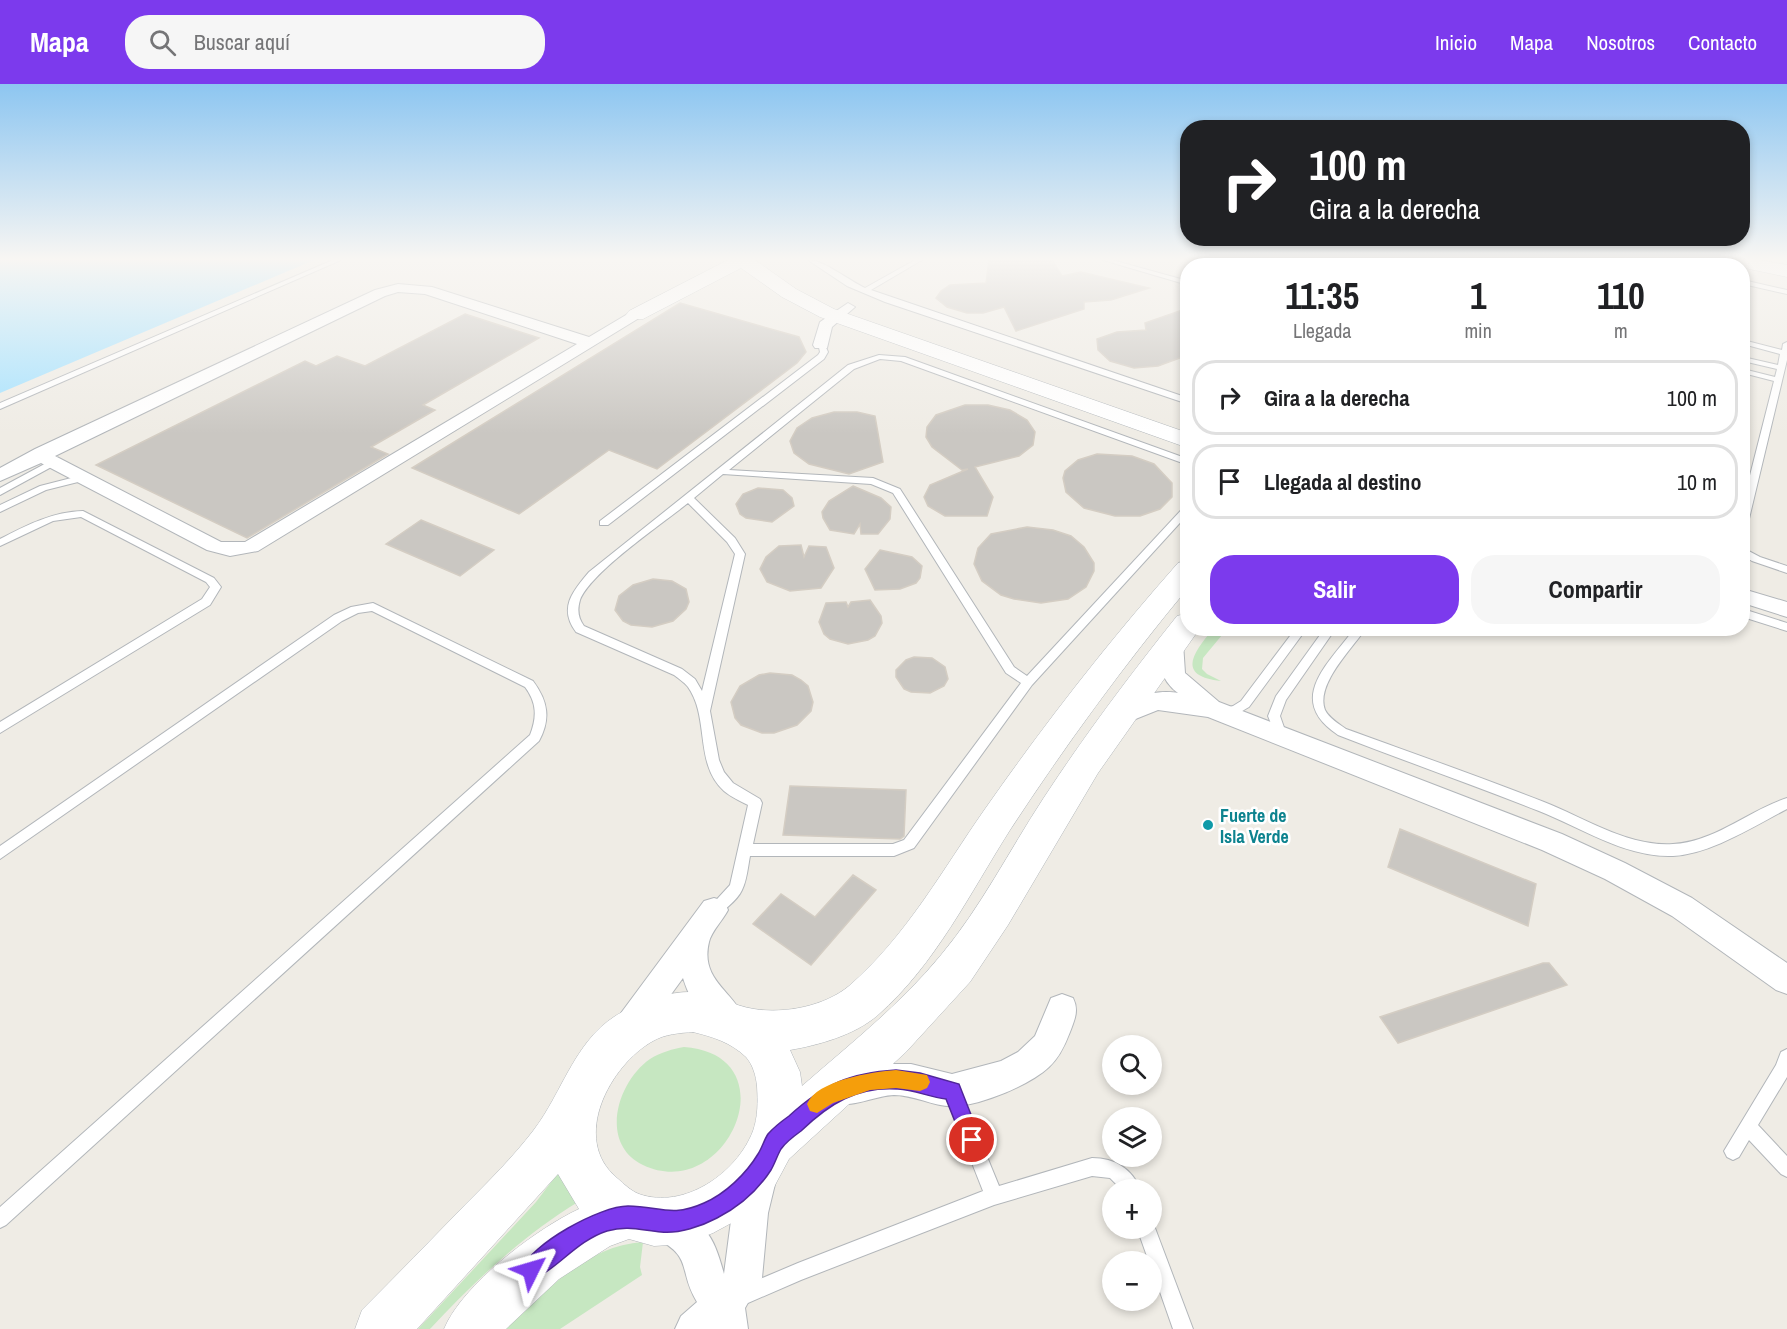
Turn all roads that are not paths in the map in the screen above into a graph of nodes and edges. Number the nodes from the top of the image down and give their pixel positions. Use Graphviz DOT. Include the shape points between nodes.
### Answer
graph roads {
  1 [pos="203,318"];
  2 [pos="329,318"];
  3 [pos="514,318"];
  4 [pos="630,318"];
  5 [pos="833,318"];
  6 [pos="857,318"];
  7 [pos="859,318"];
  8 [pos="945,318"];
  9 [pos="588,342"];
  10 [pos="1750,343"];
  11 [pos="821,345"];
  12 [pos="1786,349"];
  13 [pos="1750,362"];
  14 [pos="1750,367"];
  15 [pos="1750,372"];
  16 [pos="1750,377"];
  17 [pos="1779,377"];
  18 [pos="1180,398"];
  19 [pos="0,406"];
  20 [pos="1180,426"];
  21 [pos="1180,438"];
  22 [pos="46,458"];
  23 [pos="1180,459"];
  24 [pos="722,471"];
  25 [pos="0,475"];
  26 [pos="83,478"];
  27 [pos="1750,486"];
  28 [pos="0,492"];
  29 [pos="688,498"];
  30 [pos="0,509"];
  31 [pos="1180,517"];
  32 [pos="604,523"];
  33 [pos="0,543"];
  34 [pos="1750,556"];
  35 [pos="1787,570"];
  36 [pos="1180,579"];
  37 [pos="1750,598"];
  38 [pos="1787,610"];
  39 [pos="1750,615"];
  40 [pos="1787,627"];
  41 [pos="1180,633"];
  42 [pos="1296,636"];
  43 [pos="1325,636"];
  44 [pos="1355,636"];
  45 [pos="1028,682"];
  46 [pos="1217,710"];
  47 [pos="704,714"];
  48 [pos="1118,717"];
  49 [pos="0,728"];
  50 [pos="1281,736"];
  51 [pos="1787,803"];
  52 [pos="744,850"];
  53 [pos="0,853"];
  54 [pos="714,910"];
  55 [pos="694,938"];
  56 [pos="1776,972"];
  57 [pos="1787,991"];
  58 [pos="1062,1008"];
  59 [pos="739,1024"];
  60 [pos="614,1043"];
  61 [pos="1787,1057"];
  62 [pos="952,1090"];
  63 [pos="827,1095"];
  64 [pos="578,1099"];
  65 [pos="1748,1127"];
  66 [pos="1733,1151"];
  67 [pos="770,1152"];
  68 [pos="1787,1168"];
  69 [pos="1125,1179"];
  70 [pos="994,1196"];
  71 [pos="0,1219"];
  72 [pos="645,1219"];
  73 [pos="1150,1239"];
  74 [pos="728,1316"];
  75 [pos="381,1329"];
  76 [pos="470,1329"];
  77 [pos="694,1329"];
  78 [pos="1183,1329"];
  1 -- 19 [label="lane"];
  2 -- 22 [label="street"];
  3 -- 9 [label="street"];
  4 -- 9 [label="street"];
  5 -- 11 [label="street" via="825,325"];
  6 -- 21 [label="main road"];
  7 -- 20 [label="main road"];
  8 -- 18 [label="lane"];
  9 -- 26 [label="street" via="267,539 242,550 214,546"];
  10 -- 12 [label="lane"];
  11 -- 32 [label="lane" via="821,357"];
  12 -- 17 [label="lane"];
  13 -- 17 [label="lane"];
  14 -- 17 [label="lane"];
  15 -- 17 [label="lane"];
  16 -- 17 [label="lane"];
  17 -- 27 [label="lane"];
  22 -- 25 [label="street"];
  22 -- 26 [label="street"];
  22 -- 28 [label="lane"];
  23 -- 24 [label="lane" via="903,359 879,357 851,367"];
  24 -- 29 [label="lane"];
  24 -- 45 [label="lane" via="873,481 897,491 1010,670"];
  26 -- 30 [label="lane" via="43,488"];
  29 -- 47 [label="lane" via="740,554"];
  29 -- 47 [label="lane" via="593,574 574,600 572,616 580,628 687,676 697,689"];
  31 -- 45 [label="lane"];
  33 -- 49 [label="lane" via="43,522 83,514 216,586 206,602"];
  34 -- 35 [label="lane"];
  36 -- 59 [label="main road" via="1096,680 1044,751 909,954 861,1002 841,1014 793,1030 770,1032"];
  37 -- 38 [label="street"];
  39 -- 40 [label="lane"];
  41 -- 46 [label="street" via="1171,670 1178,683"];
  41 -- 48 [label="main road"];
  42 -- 46 [label="lane" via="1245,704 1237,709"];
  43 -- 50 [label="lane" via="1280,699 1274,716"];
  44 -- 51 [label="lane" via="1321,683 1316,698 1319,712 1342,732 1630,844 1674,850 1725,833"];
  45 -- 52 [label="lane" via="909,844 894,850"];
  46 -- 48 [label="street" via="1171,701 1154,702"];
  46 -- 50 [label="street"];
  47 -- 52 [label="lane" via="713,761 726,786 756,804"];
  48 -- 63 [label="main road" via="956,968 919,1012"];
  50 -- 56 [label="street" via="1615,871 1682,907"];
  52 -- 54 [label="lane" via="736,888"];
  53 -- 71 [label="lane" via="338,618 355,610 373,607 529,684 542,708 534,738"];
  54 -- 55 [label="street"];
  55 -- 59 [label="street" via="693,967 700,987 710,1002"];
  55 -- 60 [label="street" via="648,1004"];
  56 -- 57 [label="lane"];
  58 -- 62 [label="street" via="1057,1032 1042,1053 1022,1070"];
  59 -- 60 [label="main road" via="693,1012 672,1014 652,1020"];
  59 -- 67 [label="main road" via="762,1042 780,1077 781,1119"];
  60 -- 64 [label="main road" via="586,1079"];
  61 -- 65 [label="lane"];
  62 -- 63 [label="street" via="896,1079 870,1081"];
  62 -- 70 [label="lane"];
  63 -- 67 [label="main road"];
  64 -- 72 [label="main road" via="573,1143 587,1184 601,1200"];
  64 -- 75 [label="main road" via="551,1146 532,1169"];
  65 -- 66 [label="lane"];
  65 -- 68 [label="lane"];
  67 -- 72 [label="main road" via="731,1199 710,1211 686,1220"];
  67 -- 74 [label="street" via="750,1213 744,1278"];
  69 -- 70 [label="lane" via="1113,1169 1092,1167"];
  70 -- 74 [label="lane" via="798,1272"];
  72 -- 74 [label="street" via="685,1233 699,1249 709,1288"];
  72 -- 76 [label="main road" via="591,1227 558,1247"];
  73 -- 78 [label="lane"];
  74 -- 77 [label="street"];
}
